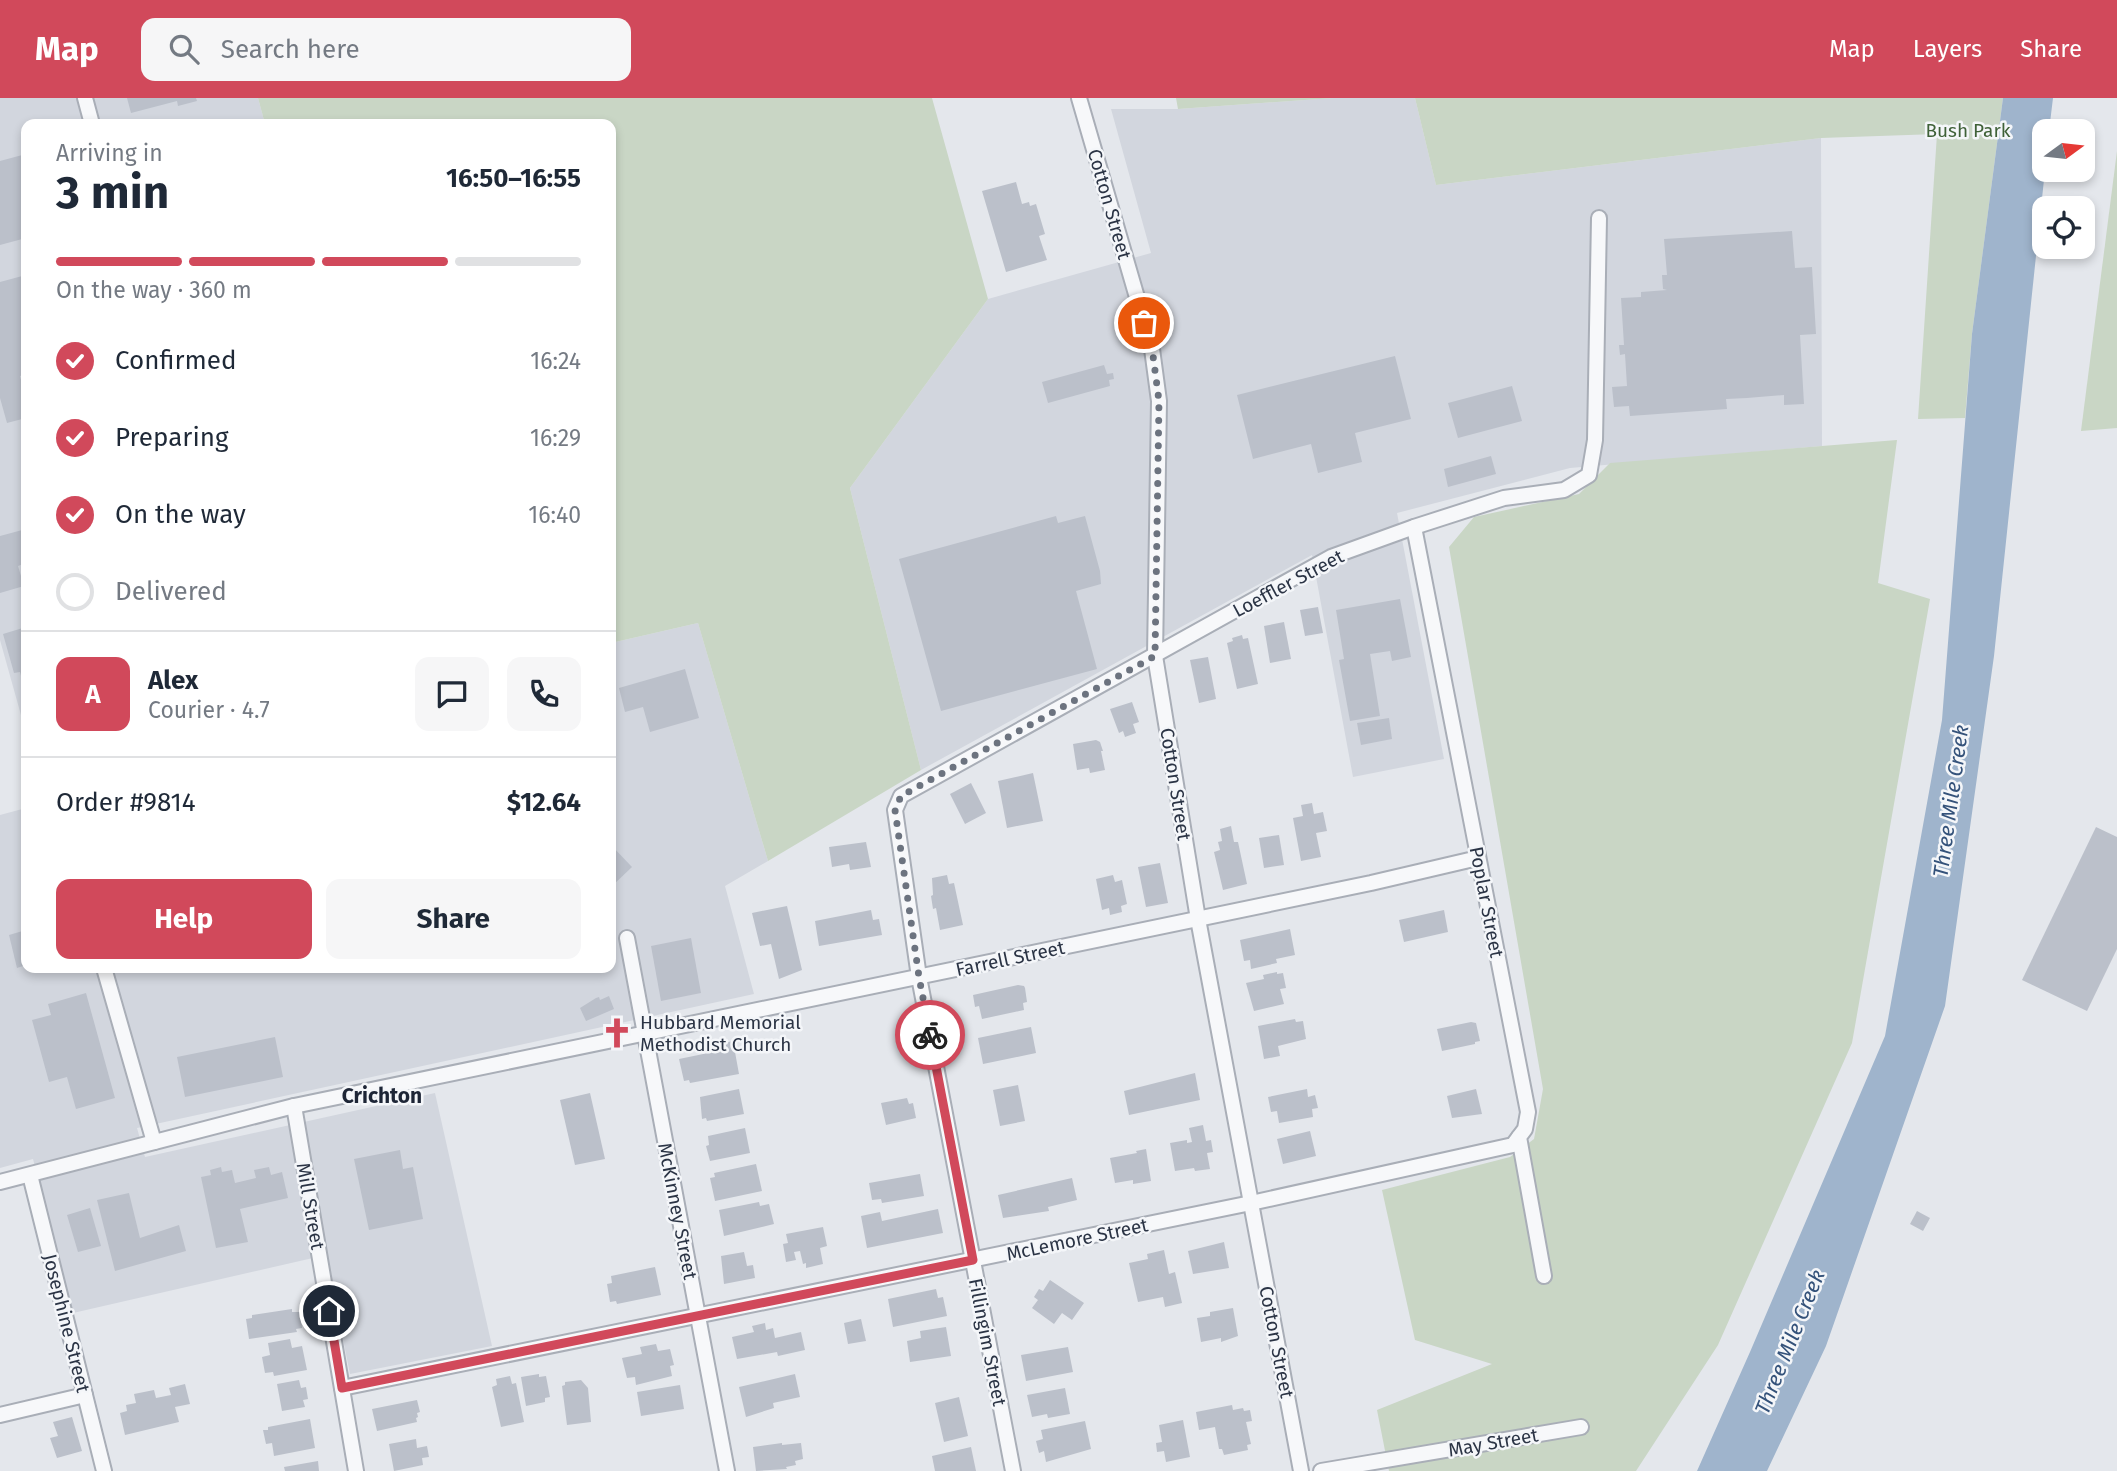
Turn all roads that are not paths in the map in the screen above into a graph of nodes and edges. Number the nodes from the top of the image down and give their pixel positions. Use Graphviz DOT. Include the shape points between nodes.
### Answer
graph roads {
  1 [pos="85,98"];
  2 [pos="1079,98"];
  3 [pos="91,119"];
  4 [pos="1598,218"];
  5 [pos="1414,527"];
  6 [pos="1155,656"];
  7 [pos="972,758"];
  8 [pos="1478,858"];
  9 [pos="1198,919"];
  10 [pos="627,938"];
  11 [pos="105,973"];
  12 [pos="919,977"];
  13 [pos="645,1033"];
  14 [pos="294,1106"];
  15 [pos="1519,1137"];
  16 [pos="154,1142"];
  17 [pos="30,1175"];
  18 [pos="0,1182"];
  19 [pos="1251,1203"];
  20 [pos="973,1260"];
  21 [pos="1544,1276"];
  22 [pos="698,1316"];
  23 [pos="342,1388"];
  24 [pos="85,1395"];
  25 [pos="0,1415"];
  26 [pos="1581,1427"];
  27 [pos="104,1471"];
  28 [pos="356,1471"];
  29 [pos="727,1471"];
  30 [pos="1013,1471"];
  31 [pos="1301,1471"];
  32 [pos="1321,1471"];
  1 -- 3 [label="street"];
  2 -- 6 [label="street, Cotton Street" via="1152,348 1159,401"];
  4 -- 5 [label="street, Loeffler Street" via="1595,440 1589,475 1564,490 1504,499"];
  5 -- 6 [label="street, Loeffler Street" via="1331,557"];
  5 -- 8 [label="street, Poplar Street"];
  6 -- 7 [label="street, Loeffler Street"];
  6 -- 9 [label="street, Cotton Street"];
  7 -- 12 [label="street, Fillingim Street" via="901,796 895,810"];
  8 -- 9 [label="street, Farrell Street"];
  8 -- 15 [label="street, Poplar Street" via="1528,1112"];
  9 -- 12 [label="street, Farrell Street"];
  9 -- 19 [label="street, Cotton Street"];
  10 -- 13 [label="street, McKinney Street"];
  11 -- 16 [label="street"];
  12 -- 13 [label="street, Farrell Street"];
  12 -- 20 [label="street, Fillingim Street"];
  13 -- 14 [label="street, Farrell Street"];
  13 -- 22 [label="street, McKinney Street"];
  14 -- 16 [label="street, Farrell Street"];
  14 -- 23 [label="street, Mill Street"];
  15 -- 19 [label="street, McLemore Street" via="1513,1145"];
  15 -- 21 [label="street, Poplar Street"];
  16 -- 17 [label="street, Farrell Street"];
  17 -- 18 [label="street, Farrell Street"];
  17 -- 24 [label="street, Josephine Street"];
  19 -- 20 [label="street, McLemore Street"];
  19 -- 31 [label="street, Cotton Street"];
  20 -- 22 [label="street, McLemore Street"];
  20 -- 30 [label="street, Fillingim Street"];
  22 -- 23 [label="street, McLemore Street"];
  22 -- 29 [label="street, McKinney Street"];
  23 -- 28 [label="street, Mill Street"];
  24 -- 25 [label="street"];
  24 -- 27 [label="street, Josephine Street"];
  26 -- 32 [label="street, May Street"];
}
